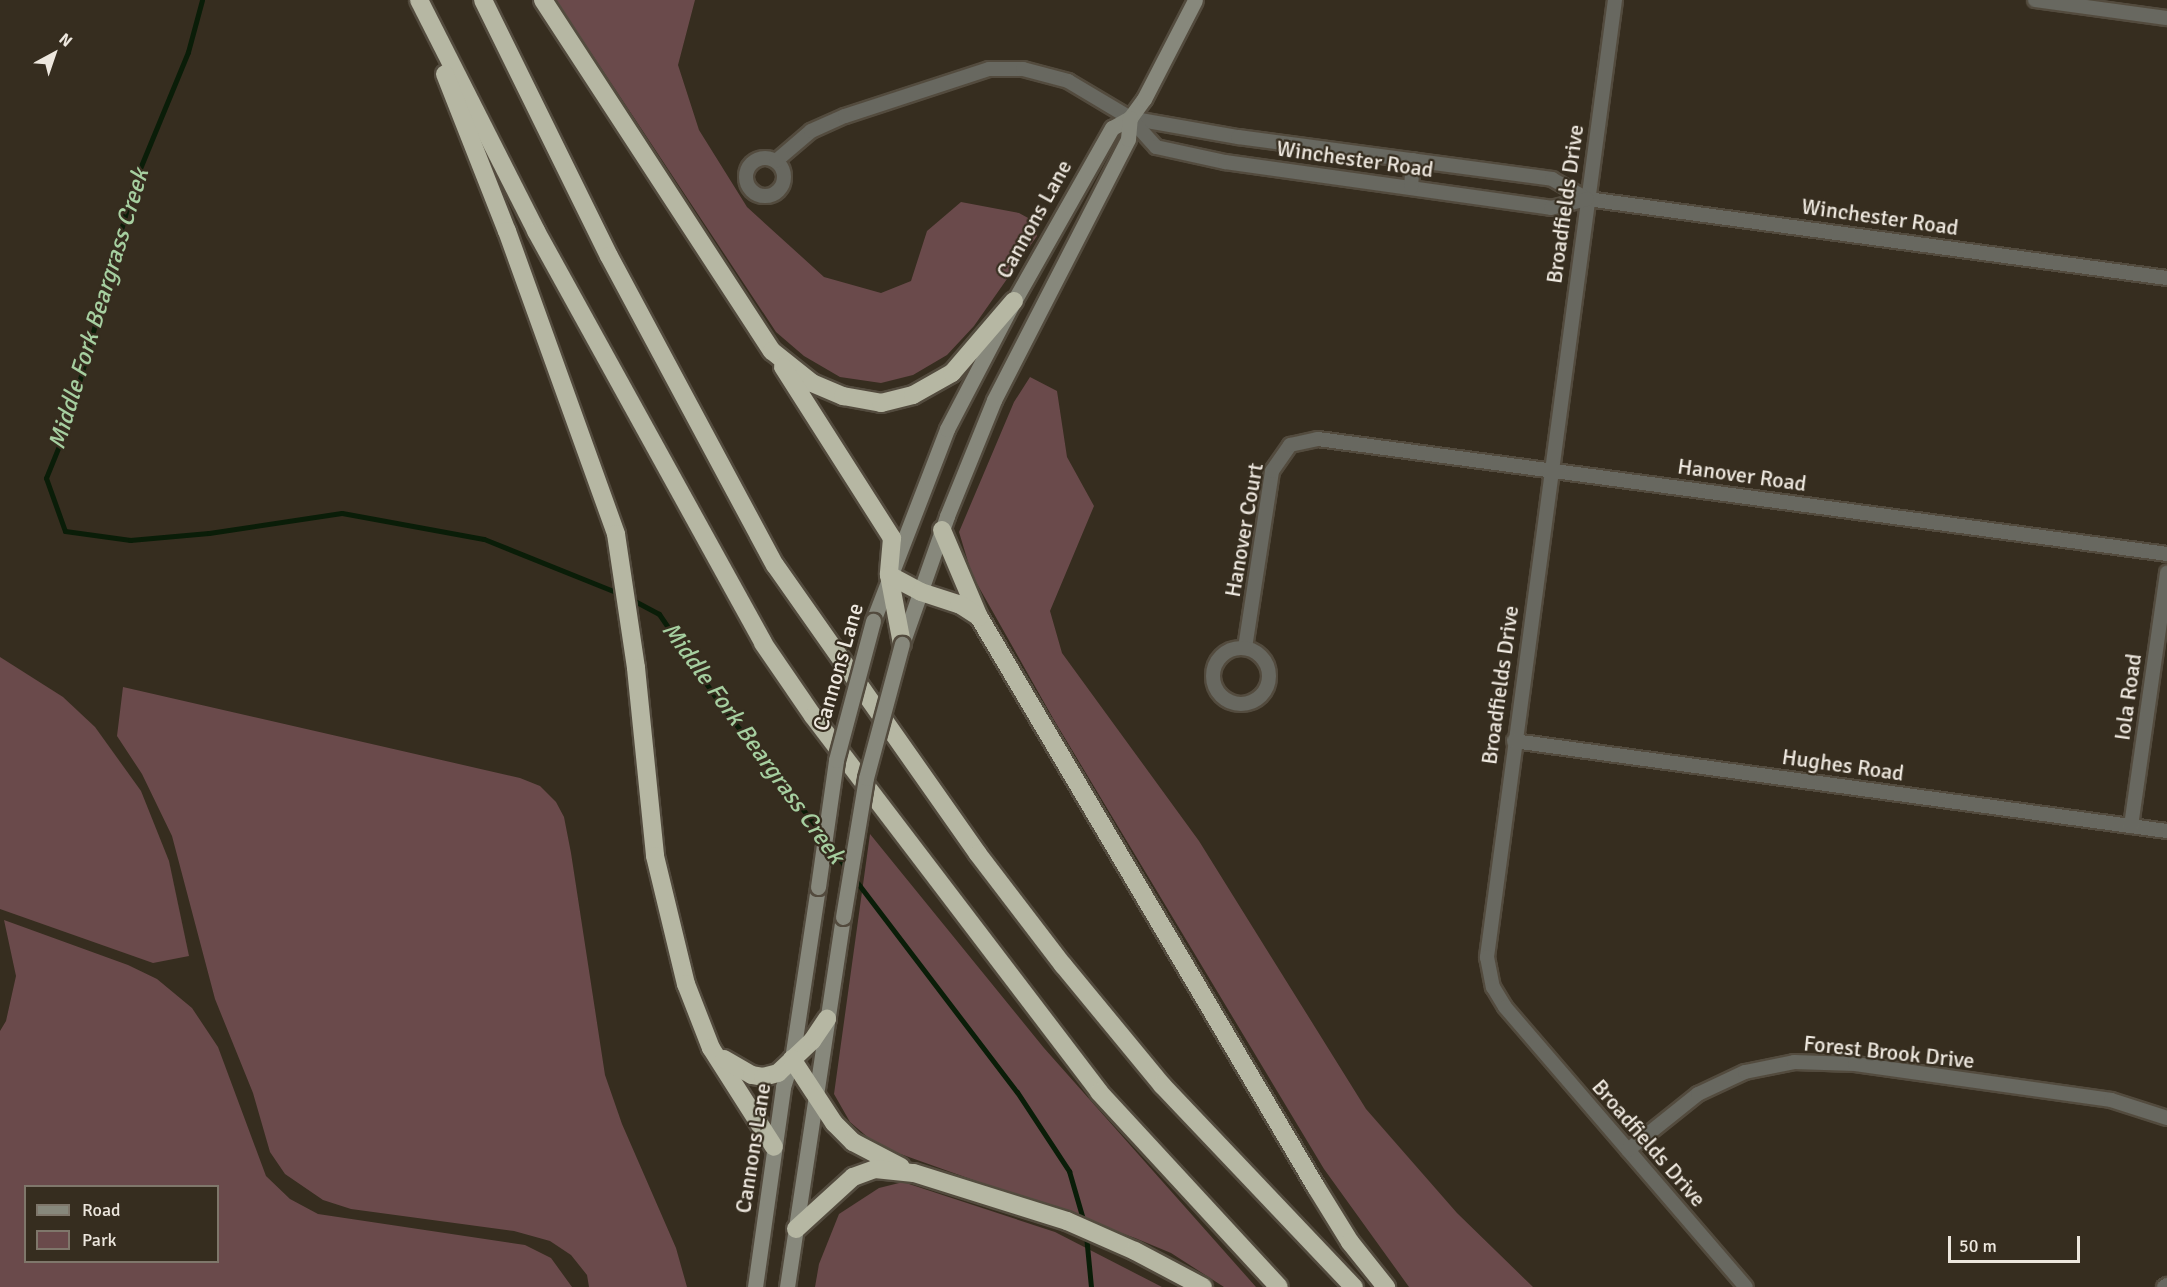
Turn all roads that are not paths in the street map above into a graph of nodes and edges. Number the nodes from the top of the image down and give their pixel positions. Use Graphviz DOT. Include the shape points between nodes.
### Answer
graph roads {
  1 [pos="417,0"];
  2 [pos="483,0"];
  3 [pos="543,0"];
  4 [pos="1195,0"];
  5 [pos="1615,0"];
  6 [pos="2035,0"];
  7 [pos="2167,18"];
  8 [pos="1130,118"];
  9 [pos="1287,144"];
  10 [pos="1413,160"];
  11 [pos="776,161"];
  12 [pos="1285,170"];
  13 [pos="1411,188"];
  14 [pos="1587,199"];
  15 [pos="2167,278"];
  16 [pos="1015,299"];
  17 [pos="1038,308"];
  18 [pos="772,351"];
  19 [pos="1311,440"];
  20 [pos="1550,470"];
  21 [pos="942,530"];
  22 [pos="2167,554"];
  23 [pos="2167,573"];
  24 [pos="889,575"];
  25 [pos="921,592"];
  26 [pos="979,617"];
  27 [pos="902,644"];
  28 [pos="1245,648"];
  29 [pos="1514,741"];
  30 [pos="2131,826"];
  31 [pos="2167,831"];
  32 [pos="827,1018"];
  33 [pos="711,1047"];
  34 [pos="792,1059"];
  35 [pos="816,1094"];
  36 [pos="2167,1118"];
  37 [pos="774,1147"];
  38 [pos="1628,1150"];
  39 [pos="914,1173"];
  40 [pos="795,1229"];
  41 [pos="755,1287"];
  42 [pos="787,1287"];
  43 [pos="1203,1287"];
  44 [pos="1279,1287"];
  45 [pos="1354,1287"];
  46 [pos="1386,1287"];
  47 [pos="1746,1287"];
  1 -- 33 [label="highway" via="507,231 616,534 636,668 660,882 686,984"];
  1 -- 44 [label="highway" via="536,231 763,643 813,716 1099,1092"];
  2 -- 45 [label="highway" via="609,256 775,565 978,854 1161,1085"];
  3 -- 18 [label="highway"];
  4 -- 8 [label="main road, Cannons Lane"];
  5 -- 14 [label="street, Broadfields Drive"];
  6 -- 7 [label="street"];
  8 -- 9 [label="street, Winchester Road"];
  8 -- 11 [label="street, Winchester Road" via="1068,81 1023,69 989,69 811,131"];
  8 -- 12 [label="street, Winchester Road" via="1156,147"];
  8 -- 16 [label="main road, Cannons Lane" via="1108,134"];
  8 -- 17 [label="main road, Cannons Lane" via="1128,139"];
  9 -- 10 [label="street, Winchester Road"];
  9 -- 12 [label="street"];
  10 -- 13 [label="street"];
  10 -- 14 [label="street, Winchester Road" via="1552,179"];
  12 -- 13 [label="street, Winchester Road"];
  13 -- 14 [label="street, Winchester Road" via="1551,208"];
  14 -- 15 [label="street, Winchester Road"];
  14 -- 20 [label="street, Broadfields Drive"];
  16 -- 17 [label="main road"];
  16 -- 18 [label="highway" via="952,373 913,395 881,403 843,396 812,383"];
  16 -- 24 [label="main road, Cannons Lane" via="947,429"];
  17 -- 21 [label="main road, Cannons Lane" via="994,400"];
  18 -- 24 [label="highway" via="892,538"];
  19 -- 20 [label="street, Hanover Road"];
  19 -- 28 [label="street, Hanover Court" via="1282,452 1272,471"];
  20 -- 22 [label="street, Hanover Road"];
  20 -- 29 [label="street, Broadfields Drive"];
  21 -- 25 [label="main road, Cannons Lane"];
  21 -- 26 [label="highway"];
  23 -- 30 [label="street, Iola Road"];
  24 -- 25 [label="highway"];
  24 -- 27 [label="highway"];
  24 -- 34 [label="main road, Cannons Lane, bridge" via="836,760"];
  25 -- 26 [label="highway" via="959,604"];
  25 -- 27 [label="main road, Cannons Lane"];
  26 -- 46 [label="highway" via="1316,1187 1350,1242"];
  27 -- 32 [label="main road, Cannons Lane, bridge" via="866,778"];
  28 -- 28 [label="street" via="1226,651 1214,666 1214,686 1236,704 1261,696 1269,680 1266,663"];
  29 -- 30 [label="street, Hughes Road"];
  29 -- 38 [label="street, Broadfields Drive" via="1488,937 1489,973 1505,1007"];
  30 -- 31 [label="street, Hughes Road"];
  32 -- 34 [label="highway" via="812,1041"];
  32 -- 35 [label="main road, Cannons Lane"];
  33 -- 34 [label="highway" via="732,1066 763,1077 778,1073"];
  33 -- 37 [label="highway"];
  34 -- 35 [label="highway"];
  34 -- 37 [label="main road, Cannons Lane" via="783,1087"];
  35 -- 39 [label="highway" via="834,1124 853,1142"];
  35 -- 40 [label="main road, Cannons Lane"];
  36 -- 38 [label="street, Forest Brook Drive" via="2111,1100 1855,1064 1794,1062 1746,1072 1698,1094"];
  37 -- 41 [label="main road, Cannons Lane"];
  38 -- 47 [label="street, Broadfields Drive"];
  39 -- 40 [label="highway" via="875,1169 853,1177"];
  39 -- 43 [label="highway" via="1024,1207 1135,1251"];
  40 -- 42 [label="main road, Cannons Lane"];
}
